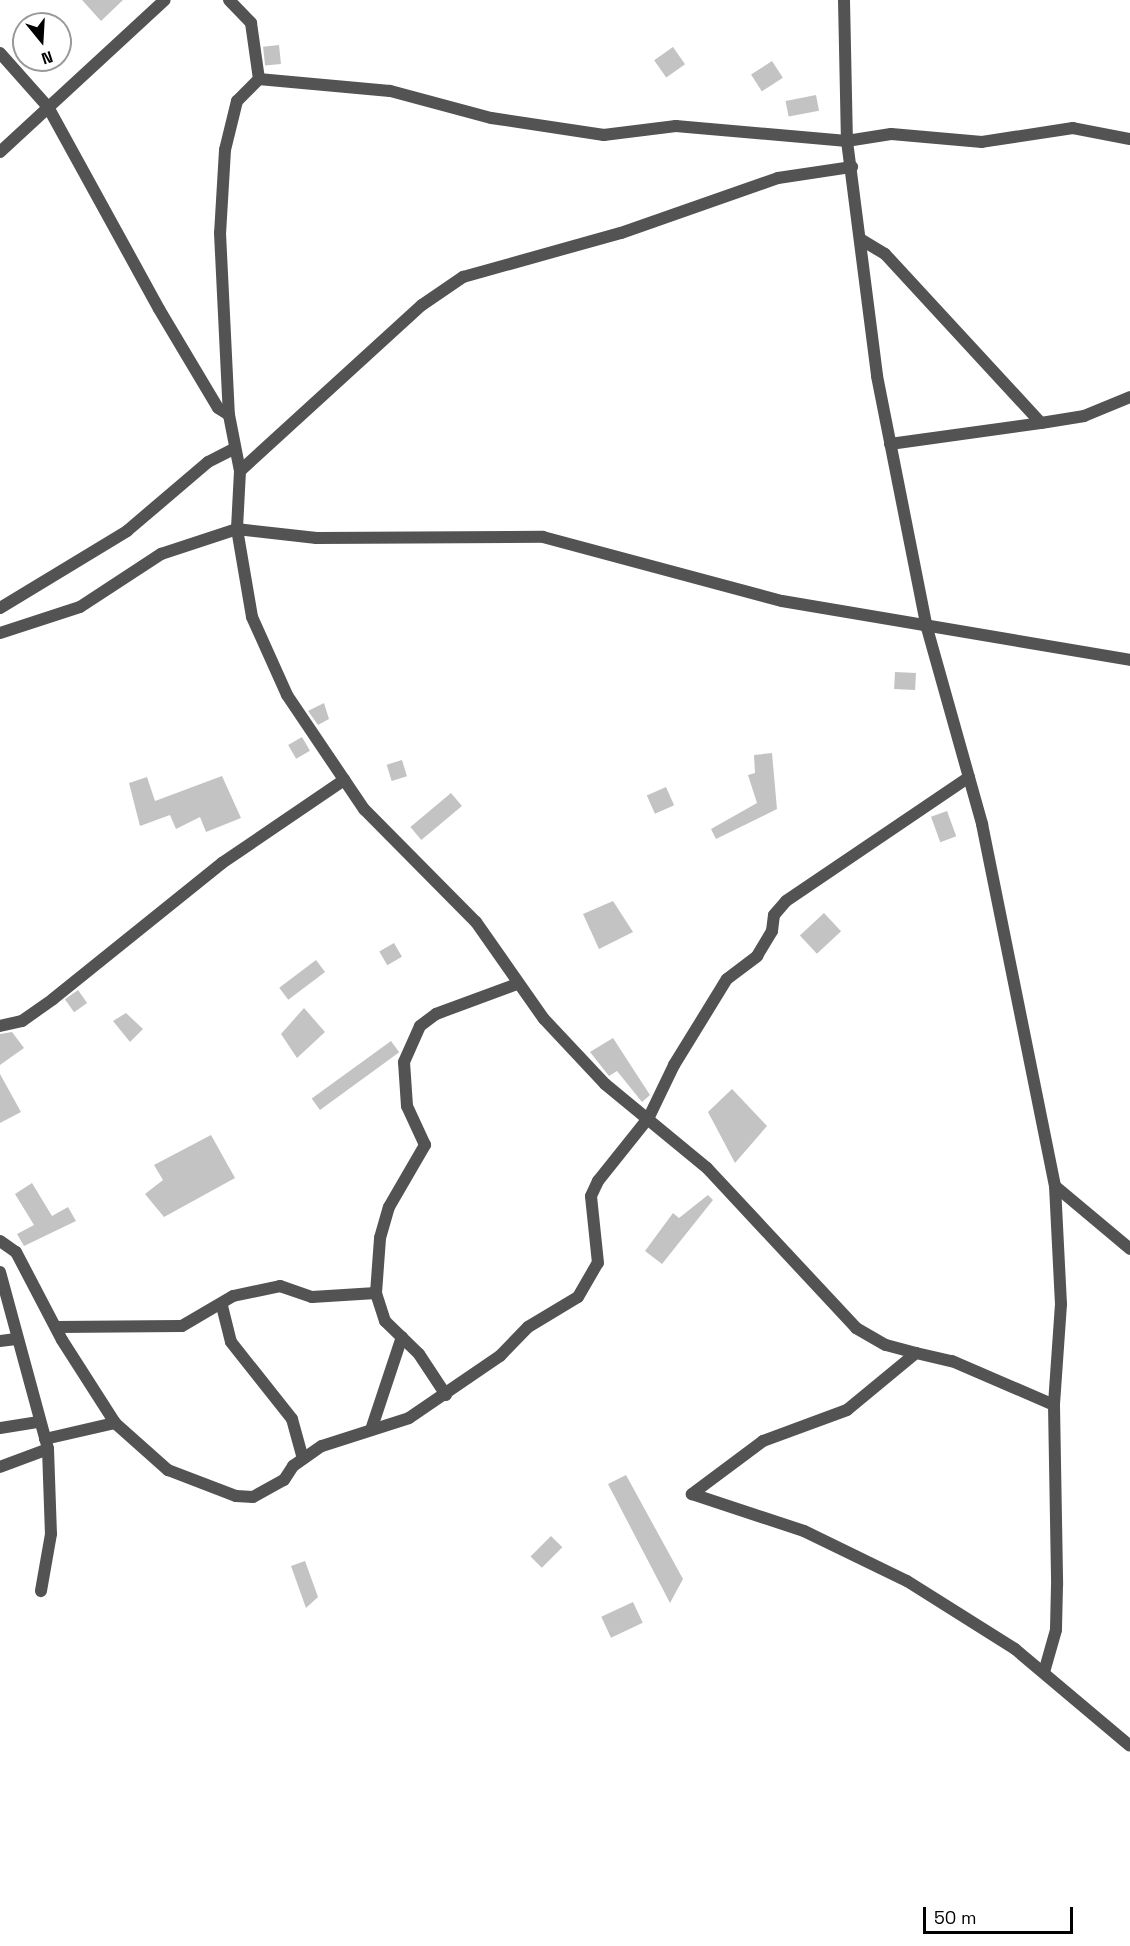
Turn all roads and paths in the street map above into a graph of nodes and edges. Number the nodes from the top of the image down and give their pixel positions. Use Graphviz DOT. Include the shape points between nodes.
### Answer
graph roads {
  1 [pos="165,0"];
  2 [pos="229,0"];
  3 [pos="844,0"];
  4 [pos="0,54"];
  5 [pos="259,79"];
  6 [pos="48,107"];
  7 [pos="1130,139"];
  8 [pos="847,141"];
  9 [pos="0,152"];
  10 [pos="852,167"];
  11 [pos="860,238"];
  12 [pos="1130,397"];
  13 [pos="229,415"];
  14 [pos="1041,423"];
  15 [pos="891,444"];
  16 [pos="235,448"];
  17 [pos="240,471"];
  18 [pos="237,530"];
  19 [pos="0,608"];
  20 [pos="927,628"];
  21 [pos="0,633"];
  22 [pos="1130,660"];
  23 [pos="969,777"];
  24 [pos="344,780"];
  25 [pos="517,984"];
  26 [pos="0,1026"];
  27 [pos="649,1117"];
  28 [pos="1055,1186"];
  29 [pos="0,1241"];
  30 [pos="1130,1249"];
  31 [pos="0,1272"];
  32 [pos="376,1293"];
  33 [pos="222,1306"];
  34 [pos="56,1327"];
  35 [pos="402,1337"];
  36 [pos="16,1339"];
  37 [pos="0,1341"];
  38 [pos="916,1353"];
  39 [pos="446,1395"];
  40 [pos="1054,1405"];
  41 [pos="36,1422"];
  42 [pos="115,1423"];
  43 [pos="0,1428"];
  44 [pos="371,1430"];
  45 [pos="46,1444"];
  46 [pos="303,1459"];
  47 [pos="0,1467"];
  48 [pos="41,1591"];
  49 [pos="1044,1672"];
  50 [pos="1130,1746"];
  1 -- 6 [label="street"];
  2 -- 5 [label="street" via="251,23"];
  3 -- 8 [label="street"];
  4 -- 6 [label="street"];
  5 -- 8 [label="street" via="390,91 491,118 604,135 676,126"];
  5 -- 13 [label="street" via="237,101 225,150 220,233"];
  6 -- 9 [label="street"];
  6 -- 13 [label="street" via="159,309 218,408"];
  7 -- 8 [label="street" via="1074,128 982,142 891,134"];
  8 -- 10 [label="street"];
  10 -- 11 [label="street"];
  10 -- 17 [label="street" via="778,178 621,233 464,277 422,305"];
  11 -- 14 [label="street" via="885,254"];
  11 -- 15 [label="street"];
  12 -- 14 [label="street" via="1084,416"];
  13 -- 16 [label="street"];
  14 -- 15 [label="street"];
  15 -- 20 [label="street"];
  16 -- 17 [label="street"];
  16 -- 19 [label="street" via="208,462 128,531"];
  17 -- 18 [label="street"];
  18 -- 20 [label="street" via="316,538 543,537 782,601"];
  18 -- 21 [label="street" via="161,554 80,606"];
  18 -- 24 [label="street" via="252,617 287,695"];
  20 -- 22 [label="street"];
  20 -- 23 [label="street"];
  23 -- 27 [label="street" via="786,901 757,956 727,979 688,1041"];
  23 -- 28 [label="street"];
  24 -- 25 [label="street" via="364,809 476,922"];
  24 -- 26 [label="street" via="222,863 45,1005 22,1021"];
  25 -- 27 [label="street" via="605,1084"];
  25 -- 32 [label="street" via="436,1014 420,1026 408,1051 403,1072 407,1106 425,1145 389,1207 380,1238"];
  27 -- 38 [label="street" via="769,1231 840,1313 886,1345"];
  27 -- 39 [label="street" via="591,1196 598,1263 578,1297 528,1327"];
  28 -- 30 [label="street"];
  28 -- 40 [label="street" via="1061,1304"];
  29 -- 34 [label="street" via="16,1252"];
  31 -- 36 [label="street"];
  32 -- 33 [label="street" via="312,1297 280,1286 233,1296"];
  32 -- 35 [label="street" via="386,1321"];
  33 -- 34 [label="street" via="182,1326"];
  33 -- 46 [label="street" via="231,1342 292,1419"];
  34 -- 42 [label="street"];
  35 -- 39 [label="street"];
  35 -- 44 [label="street"];
  36 -- 37 [label="street"];
  36 -- 41 [label="street"];
  38 -- 40 [label="street" via="952,1361"];
  38 -- 49 [label="street" via="847,1410 763,1441 692,1494 804,1531 907,1581"];
  39 -- 44 [label="street" via="401,1422"];
  40 -- 49 [label="street" via="1056,1630"];
  41 -- 43 [label="street"];
  41 -- 45 [label="street"];
  42 -- 45 [label="street"];
  42 -- 46 [label="street" via="168,1470 236,1496 253,1497 284,1480"];
  44 -- 46 [label="street" via="343,1435"];
  45 -- 47 [label="street"];
  45 -- 48 [label="street" via="51,1534"];
  49 -- 50 [label="street"];
}
